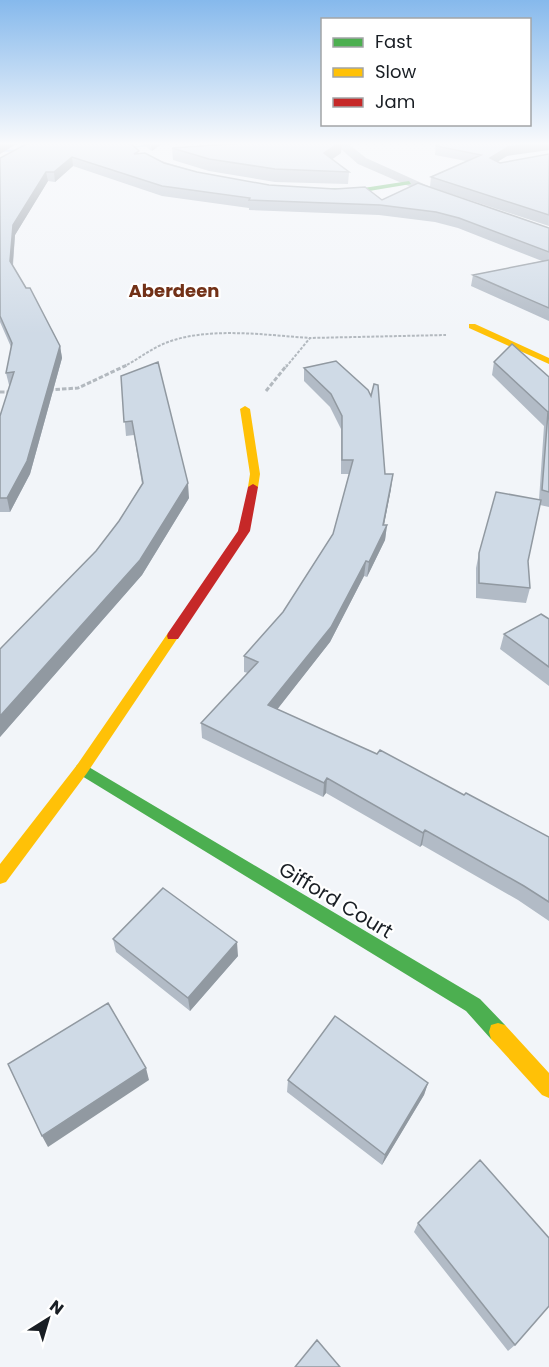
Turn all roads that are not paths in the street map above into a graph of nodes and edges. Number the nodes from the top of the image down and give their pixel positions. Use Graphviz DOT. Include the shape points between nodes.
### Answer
graph roads {
  1 [pos="472,326"];
  2 [pos="549,361"];
  3 [pos="245,410"];
  4 [pos="82,769"];
  5 [pos="0,877"];
  6 [pos="549,1088"];
  1 -- 2 [label="street"];
  3 -- 4 [label="street" via="255,474 244,531"];
  4 -- 5 [label="street"];
  4 -- 6 [label="street, Gifford Court" via="472,1005"];
}
